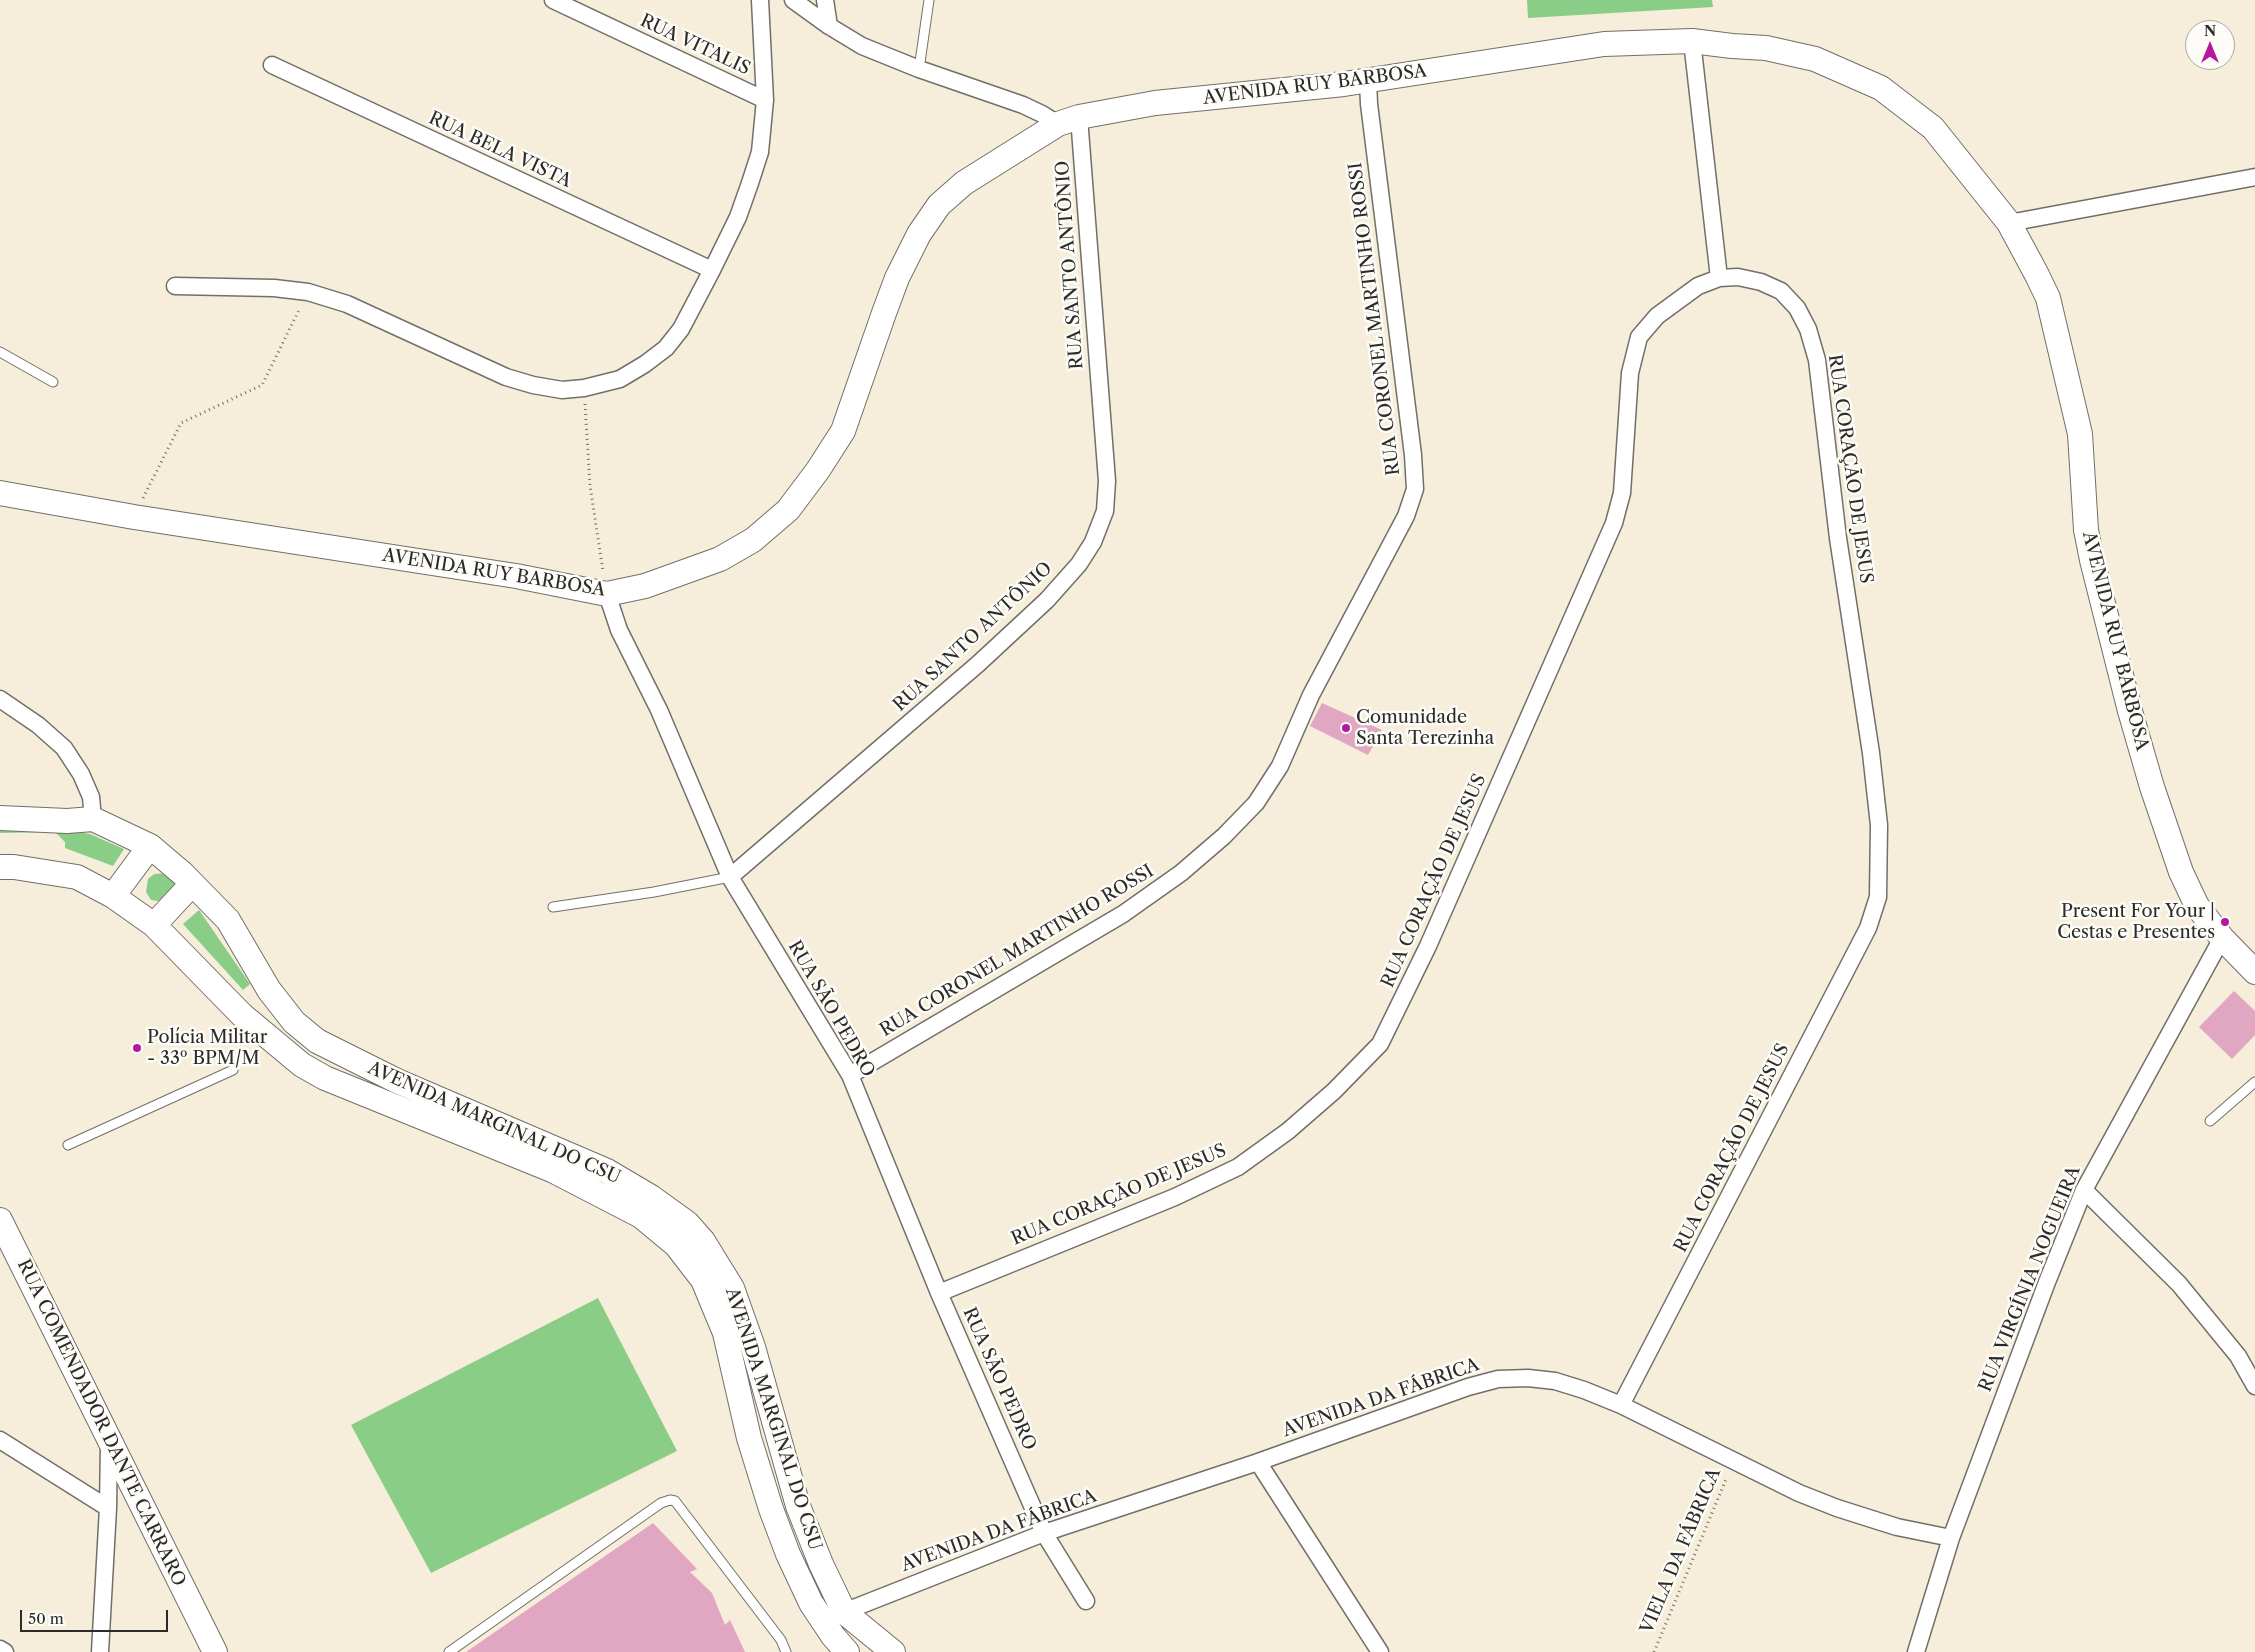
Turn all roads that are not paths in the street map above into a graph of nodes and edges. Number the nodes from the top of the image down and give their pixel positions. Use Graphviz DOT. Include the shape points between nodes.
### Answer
graph roads {
  1 [pos="554,0"];
  2 [pos="760,0"];
  3 [pos="793,0"];
  4 [pos="825,0"];
  5 [pos="929,0"];
  6 [pos="829,26"];
  7 [pos="1692,40"];
  8 [pos="272,65"];
  9 [pos="919,69"];
  10 [pos="1368,81"];
  11 [pos="765,100"];
  12 [pos="1068,120"];
  13 [pos="2255,177"];
  14 [pos="2009,223"];
  15 [pos="712,270"];
  16 [pos="1719,278"];
  17 [pos="175,286"];
  18 [pos="0,352"];
  19 [pos="53,382"];
  20 [pos="0,493"];
  21 [pos="606,594"];
  22 [pos="0,699"];
  23 [pos="0,818"];
  24 [pos="93,819"];
  25 [pos="150,846"];
  26 [pos="0,867"];
  27 [pos="730,877"];
  28 [pos="192,884"];
  29 [pos="113,896"];
  30 [pos="553,907"];
  31 [pos="154,925"];
  32 [pos="2222,938"];
  33 [pos="2255,972"];
  34 [pos="233,1070"];
  35 [pos="850,1075"];
  36 [pos="2255,1082"];
  37 [pos="2210,1120"];
  38 [pos="68,1145"];
  39 [pos="2084,1190"];
  40 [pos="2,1226"];
  41 [pos="940,1293"];
  42 [pos="2255,1386"];
  43 [pos="1621,1405"];
  44 [pos="0,1440"];
  45 [pos="109,1441"];
  46 [pos="1258,1462"];
  47 [pos="108,1508"];
  48 [pos="1044,1533"];
  49 [pos="1951,1538"];
  50 [pos="1086,1601"];
  51 [pos="833,1616"];
  52 [pos="0,1649"];
  53 [pos="5,1652"];
  54 [pos="100,1652"];
  55 [pos="215,1652"];
  56 [pos="449,1652"];
  57 [pos="786,1652"];
  58 [pos="847,1652"];
  59 [pos="893,1652"];
  60 [pos="1380,1652"];
  61 [pos="1916,1652"];
  1 -- 11 [label="street, RUA VITALIS"];
  2 -- 11 [label="street"];
  3 -- 6 [label="street"];
  4 -- 6 [label="street"];
  5 -- 9 [label="lane"];
  6 -- 9 [label="street" via="862,46"];
  7 -- 10 [label="street, AVENIDA RUY BARBOSA" via="1604,44"];
  7 -- 14 [label="street, AVENIDA RUY BARBOSA" via="1766,48 1815,58 1881,88 1933,128"];
  7 -- 16 [label="street"];
  8 -- 15 [label="street, RUA BELA VISTA"];
  9 -- 12 [label="street" via="1042,114"];
  10 -- 12 [label="street, AVENIDA RUY BARBOSA" via="1155,103"];
  10 -- 35 [label="street, RUA CORONEL MARTINHO ROSSI" via="1415,489 1406,516 1311,695 1280,766 1256,803 1181,873 1123,914"];
  11 -- 15 [label="street" via="760,152 738,217"];
  12 -- 21 [label="street, AVENIDA RUY BARBOSA" via="964,183 939,205 919,234 897,278 843,431 788,510 753,540 720,559 644,586"];
  12 -- 27 [label="street, RUA SANTO ANTÔNIO" via="1108,481 1105,510 1093,542 1079,564 1047,600 978,664"];
  13 -- 14 [label="street"];
  14 -- 32 [label="street, AVENIDA RUY BARBOSA" via="2048,298 2080,434 2086,530 2092,560 2152,787 2181,872 2197,906"];
  15 -- 17 [label="street" via="696,304 666,348 620,379 562,390 506,377 347,304 308,292"];
  16 -- 41 [label="street, RUA CORAÇÃO DE JESUS" via="1678,299 1639,337 1630,373 1622,493 1614,523 1428,946 1380,1044 1328,1097 1238,1167 1175,1197"];
  16 -- 43 [label="street, RUA CORAÇÃO DE JESUS" via="1738,277 1781,291 1797,308 1808,329 1817,360 1838,538 1871,753 1879,824 1878,897 1868,928"];
  18 -- 19 [label="lane"];
  20 -- 21 [label="street, AVENIDA RUY BARBOSA" via="516,576"];
  21 -- 27 [label="street, RUA SÃO PEDRO" via="619,630 659,710"];
  22 -- 24 [label="street" via="64,748 91,797"];
  23 -- 24 [label="street, AVENIDA MARGINAL DO CSU"];
  24 -- 25 [label="street, AVENIDA MARGINAL DO CSU"];
  25 -- 28 [label="street, AVENIDA MARGINAL DO CSU"];
  25 -- 29 [label="street"];
  26 -- 29 [label="street, AVENIDA MARGINAL DO CSU" via="77,877"];
  27 -- 30 [label="lane"];
  27 -- 35 [label="street, RUA SÃO PEDRO"];
  28 -- 31 [label="street"];
  28 -- 51 [label="street, AVENIDA MARGINAL DO CSU" via="228,920 269,990 294,1022 317,1041 397,1081 607,1171 687,1223 703,1241 732,1288 753,1347 798,1506 821,1564"];
  29 -- 31 [label="street, AVENIDA MARGINAL DO CSU"];
  31 -- 51 [label="street, AVENIDA MARGINAL DO CSU" via="242,1015 302,1065 325,1078 554,1171 641,1216 676,1245 703,1280 713,1300 725,1333 771,1509 799,1579"];
  32 -- 33 [label="street, AVENIDA RUY BARBOSA"];
  32 -- 39 [label="street, RUA VIRGÍNIA NOGUEIRA"];
  34 -- 38 [label="lane"];
  35 -- 41 [label="street, RUA SÃO PEDRO"];
  36 -- 37 [label="lane"];
  39 -- 42 [label="street" via="2179,1284 2238,1356"];
  39 -- 49 [label="street, RUA VIRGÍNIA NOGUEIRA"];
  40 -- 45 [label="street, RUA COMENDADOR DANTE CARRARO"];
  41 -- 48 [label="street, RUA SÃO PEDRO"];
  43 -- 46 [label="street, AVENIDA DA FÁBRICA" via="1555,1381 1498,1379"];
  43 -- 49 [label="street, AVENIDA DA FÁBRICA" via="1799,1493 1897,1527"];
  44 -- 47 [label="street"];
  45 -- 47 [label="street"];
  45 -- 55 [label="street, RUA COMENDADOR DANTE CARRARO"];
  46 -- 48 [label="street, AVENIDA DA FÁBRICA"];
  46 -- 60 [label="street"];
  47 -- 54 [label="street"];
  48 -- 50 [label="street, RUA SÃO PEDRO"];
  48 -- 51 [label="street, AVENIDA DA FÁBRICA"];
  49 -- 61 [label="street, RUA VIRGÍNIA NOGUEIRA"];
  51 -- 58 [label="street"];
  51 -- 59 [label="street"];
  52 -- 53 [label="street"];
  56 -- 57 [label="lane" via="661,1503 670,1500 675,1501 781,1640"];
}
